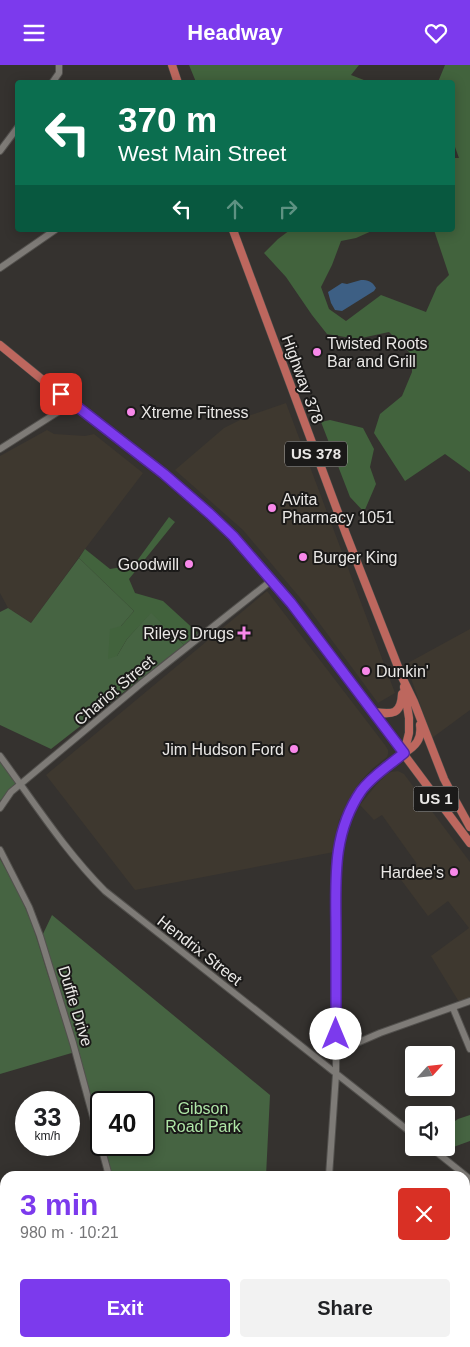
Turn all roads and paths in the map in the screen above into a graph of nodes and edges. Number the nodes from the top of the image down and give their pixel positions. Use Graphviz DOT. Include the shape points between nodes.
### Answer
graph roads {
  1 [pos="59,65"];
  2 [pos="172,65"];
  3 [pos="54,80"];
  4 [pos="177,80"];
  5 [pos="15,131"];
  6 [pos="0,151"];
  7 [pos="52,232"];
  8 [pos="234,232"];
  9 [pos="0,268"];
  10 [pos="0,345"];
  11 [pos="72,403"];
  12 [pos="0,449"];
  13 [pos="272,580"];
  14 [pos="402,677"];
  15 [pos="373,712"];
  16 [pos="418,715"];
  17 [pos="404,753"];
  18 [pos="0,756"];
  19 [pos="21,785"];
  20 [pos="0,808"];
  21 [pos="470,827"];
  22 [pos="470,843"];
  23 [pos="0,850"];
  24 [pos="470,1001"];
  25 [pos="453,1008"];
  26 [pos="470,1049"];
  27 [pos="336,1052"];
  28 [pos="336,1074"];
  29 [pos="405,1128"];
  30 [pos="441,1156"];
  31 [pos="108,1171"];
  32 [pos="329,1171"];
  33 [pos="460,1171"];
  1 -- 3 [label="street"];
  2 -- 4 [label="main road"];
  5 -- 6 [label="street"];
  7 -- 9 [label="street"];
  8 -- 14 [label="main road, Highway 378 / US 378"];
  10 -- 11 [label="main road, US 1"];
  11 -- 12 [label="street"];
  11 -- 13 [label="main road, US 1" via="210,514"];
  13 -- 15 [label="main road, US 1"];
  13 -- 19 [label="street, Chariot Street"];
  14 -- 15 [label="main road" via="402,701 398,710 388,714"];
  14 -- 16 [label="main road, US 378"];
  14 -- 17 [label="main road, US 378" via="409,717"];
  15 -- 17 [label="main road, US 1"];
  16 -- 17 [label="main road" via="420,738"];
  16 -- 21 [label="main road, US 378" via="444,779"];
  17 -- 22 [label="main road, US 1"];
  17 -- 27 [label="street" via="365,786 342,831 337,867"];
  18 -- 19 [label="street, Hendrix Street"];
  19 -- 20 [label="street" via="11,792"];
  19 -- 28 [label="street, Hendrix Street" via="80,864 105,891"];
  23 -- 31 [label="street, Duffie Drive" via="40,936"];
  24 -- 25 [label="street"];
  25 -- 26 [label="street"];
  25 -- 27 [label="street"];
  27 -- 28 [label="street"];
  28 -- 29 [label="street, Hendrix Street"];
  28 -- 32 [label="street"];
  30 -- 33 [label="street"];
}
